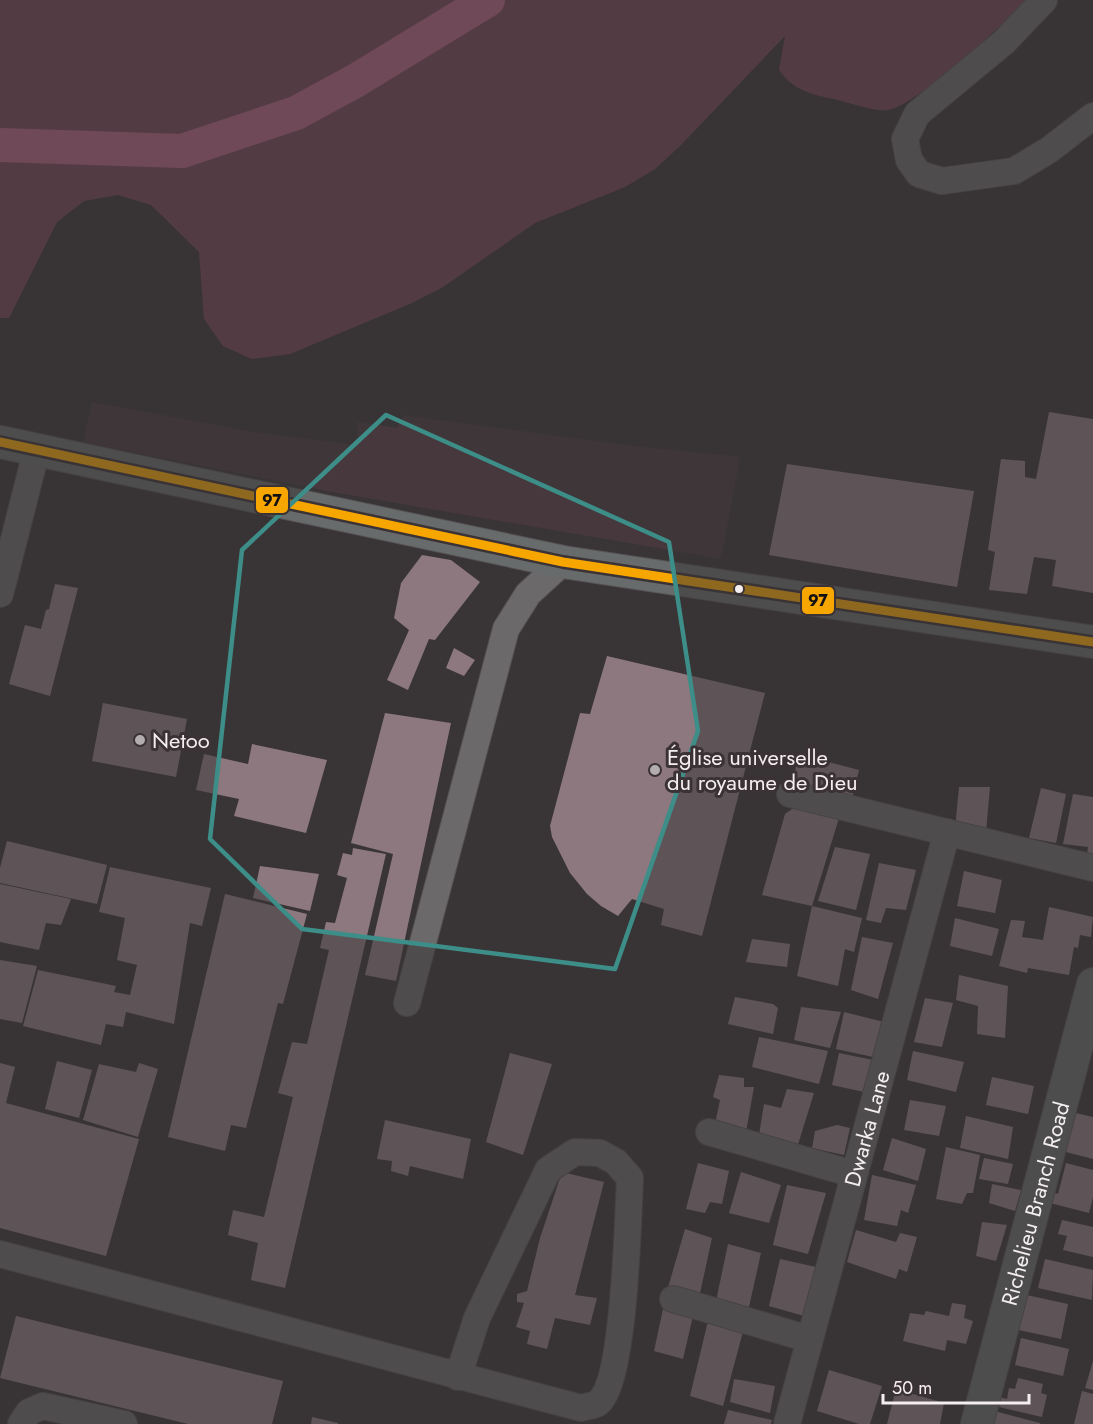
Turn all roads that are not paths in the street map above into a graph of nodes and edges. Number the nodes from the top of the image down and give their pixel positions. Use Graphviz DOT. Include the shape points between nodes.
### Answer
graph roads {
  1 [pos="1044,0"];
  2 [pos="1093,116"];
  3 [pos="0,442"];
  4 [pos="37,449"];
  5 [pos="564,562"];
  6 [pos="0,594"];
  7 [pos="1093,642"];
  8 [pos="790,794"];
  9 [pos="946,832"];
  10 [pos="1093,868"];
  11 [pos="1093,984"];
  12 [pos="407,1003"];
  13 [pos="709,1132"];
  14 [pos="853,1174"];
  15 [pos="0,1254"];
  16 [pos="673,1299"];
  17 [pos="809,1339"];
  18 [pos="458,1377"];
  19 [pos="84,1420"];
  20 [pos="21,1424"];
  21 [pos="123,1424"];
  22 [pos="786,1424"];
  23 [pos="977,1424"];
  1 -- 2 [label="street" via="1004,42 917,114 905,139 909,160 919,174 942,181 1014,171"];
  3 -- 4 [label="main road"];
  4 -- 5 [label="main road"];
  4 -- 6 [label="street"];
  5 -- 7 [label="main road"];
  5 -- 12 [label="street" via="528,594 506,629"];
  8 -- 9 [label="street"];
  9 -- 10 [label="street"];
  9 -- 14 [label="street, Dwarka Lane"];
  11 -- 23 [label="main road, Richelieu Branch Road"];
  13 -- 14 [label="street"];
  14 -- 17 [label="street, Dwarka Lane"];
  15 -- 18 [label="street"];
  16 -- 17 [label="street"];
  17 -- 22 [label="street, Dwarka Lane"];
  18 -- 18 [label="street" via="581,1408 598,1403 606,1393 615,1369 630,1178 616,1162 600,1153 575,1152 548,1170 477,1318"];
  19 -- 20 [label="street" via="43,1406 29,1412"];
  19 -- 21 [label="street"];
}
